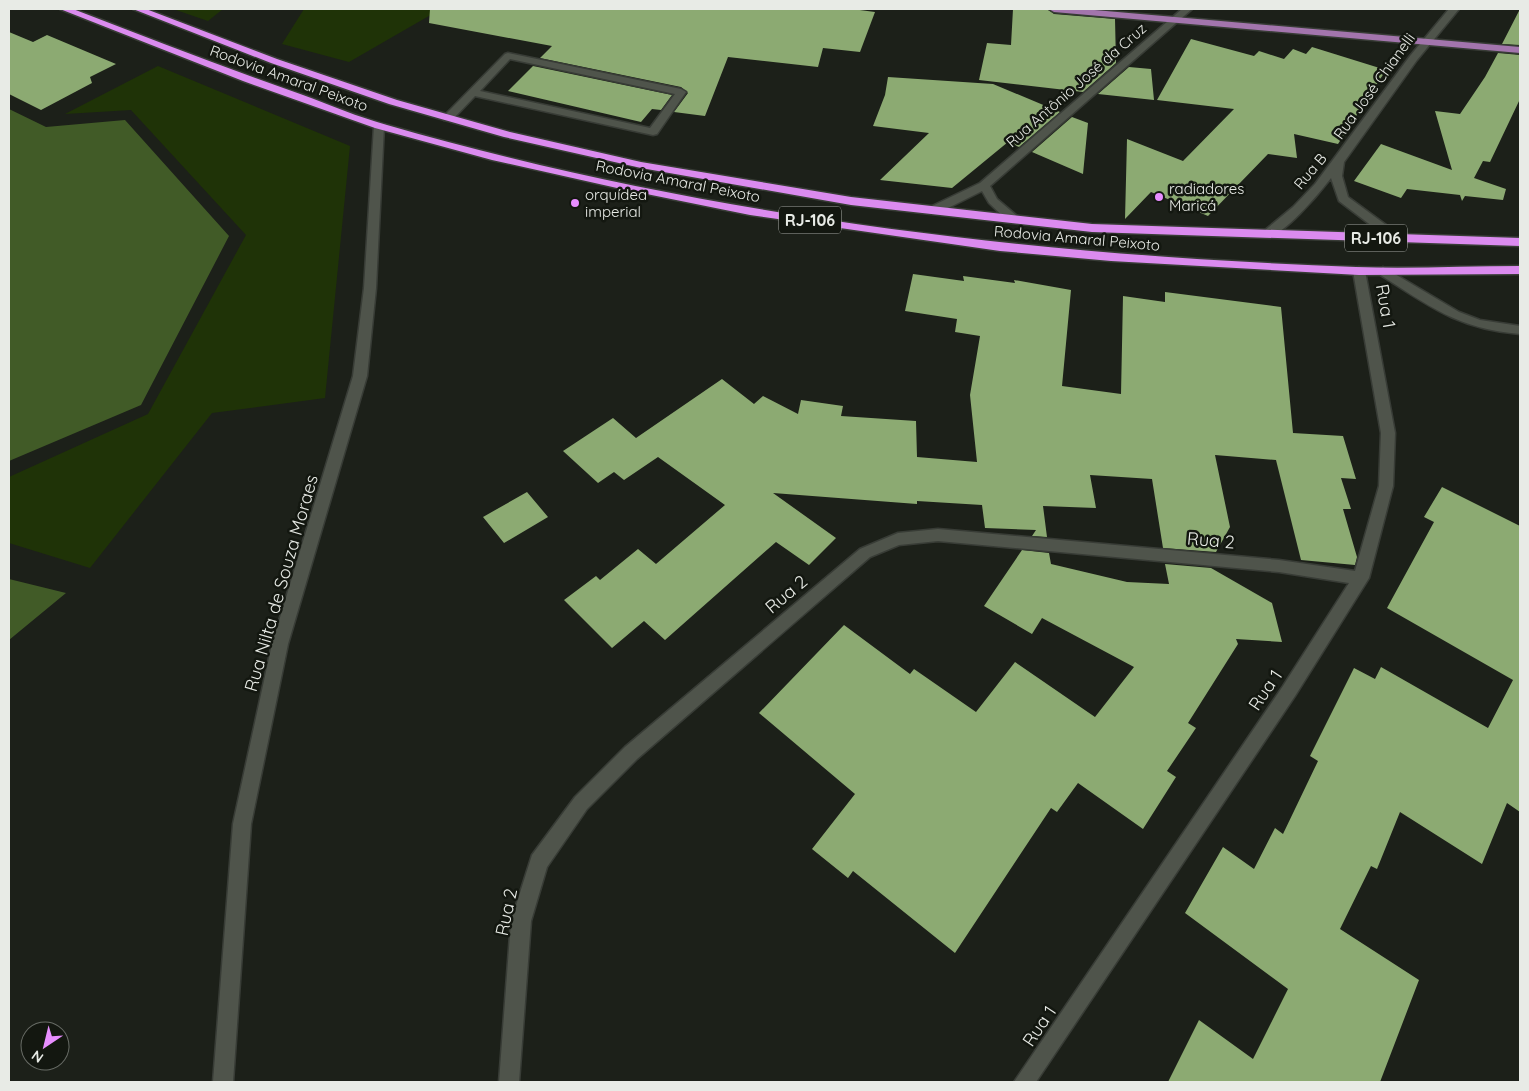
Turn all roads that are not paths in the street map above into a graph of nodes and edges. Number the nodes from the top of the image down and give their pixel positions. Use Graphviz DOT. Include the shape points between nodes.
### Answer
graph roads {
  1 [pos="64,9"];
  2 [pos="138,9"];
  3 [pos="1054,9"];
  4 [pos="1187,9"];
  5 [pos="1454,9"];
  6 [pos="1174,20"];
  7 [pos="1425,41"];
  8 [pos="1520,50"];
  9 [pos="473,92"];
  10 [pos="448,118"];
  11 [pos="379,126"];
  12 [pos="1339,159"];
  13 [pos="984,185"];
  14 [pos="934,210"];
  15 [pos="1013,219"];
  16 [pos="1268,234"];
  17 [pos="1397,239"];
  18 [pos="1520,242"];
  19 [pos="1382,270"];
  20 [pos="1520,270"];
  21 [pos="1359,271"];
  22 [pos="1520,330"];
  23 [pos="1361,578"];
  24 [pos="223,1082"];
  25 [pos="509,1082"];
  26 [pos="1024,1082"];
  1 -- 11 [label="highway, Rodovia Amaral Peixoto / RJ-106"];
  2 -- 10 [label="highway, Rodovia Amaral Peixoto / RJ-106" via="274,61"];
  3 -- 6 [label="main road"];
  4 -- 6 [label="street, Rua Antônio José da Cruz"];
  5 -- 7 [label="street, Rua José Chianelli"];
  6 -- 7 [label="main road"];
  6 -- 13 [label="street, Rua Antônio José da Cruz"];
  7 -- 8 [label="main road"];
  7 -- 12 [label="street, Rua José Chianelli"];
  9 -- 9 [label="street" via="508,56 681,92 653,132"];
  9 -- 10 [label="street"];
  10 -- 14 [label="highway, Rodovia Amaral Peixoto / RJ-106" via="641,165 851,201"];
  11 -- 21 [label="highway, Rodovia Amaral Peixoto / RJ-106" via="492,157 617,185 882,232 1083,254"];
  11 -- 24 [label="street, Rua Nilta de Souza Moraes" via="370,288 360,376 280,644 242,824"];
  12 -- 16 [label="street, Rua B" via="1297,210"];
  12 -- 17 [label="street, Rua B" via="1336,176 1343,199"];
  13 -- 14 [label="street, Rua Antônio José da Cruz"];
  13 -- 15 [label="street" via="993,201"];
  14 -- 15 [label="highway, Rodovia Amaral Peixoto / RJ-106"];
  15 -- 16 [label="highway, Rodovia Amaral Peixoto / RJ-106" via="1092,228"];
  16 -- 17 [label="highway, Rodovia Amaral Peixoto / RJ-106"];
  17 -- 18 [label="highway, Rodovia Amaral Peixoto / RJ-106"];
  19 -- 20 [label="highway, Rodovia Amaral Peixoto / RJ-106"];
  19 -- 21 [label="highway, Rodovia Amaral Peixoto / RJ-106"];
  19 -- 22 [label="street" via="1444,310 1468,321"];
  21 -- 23 [label="street, Rua 1" via="1388,433 1386,486"];
  23 -- 25 [label="street, Rua 2" via="1279,566 938,535 898,539 865,553 631,753 581,803 539,862 521,921"];
  23 -- 26 [label="street, Rua 1" via="1289,691"];
}
